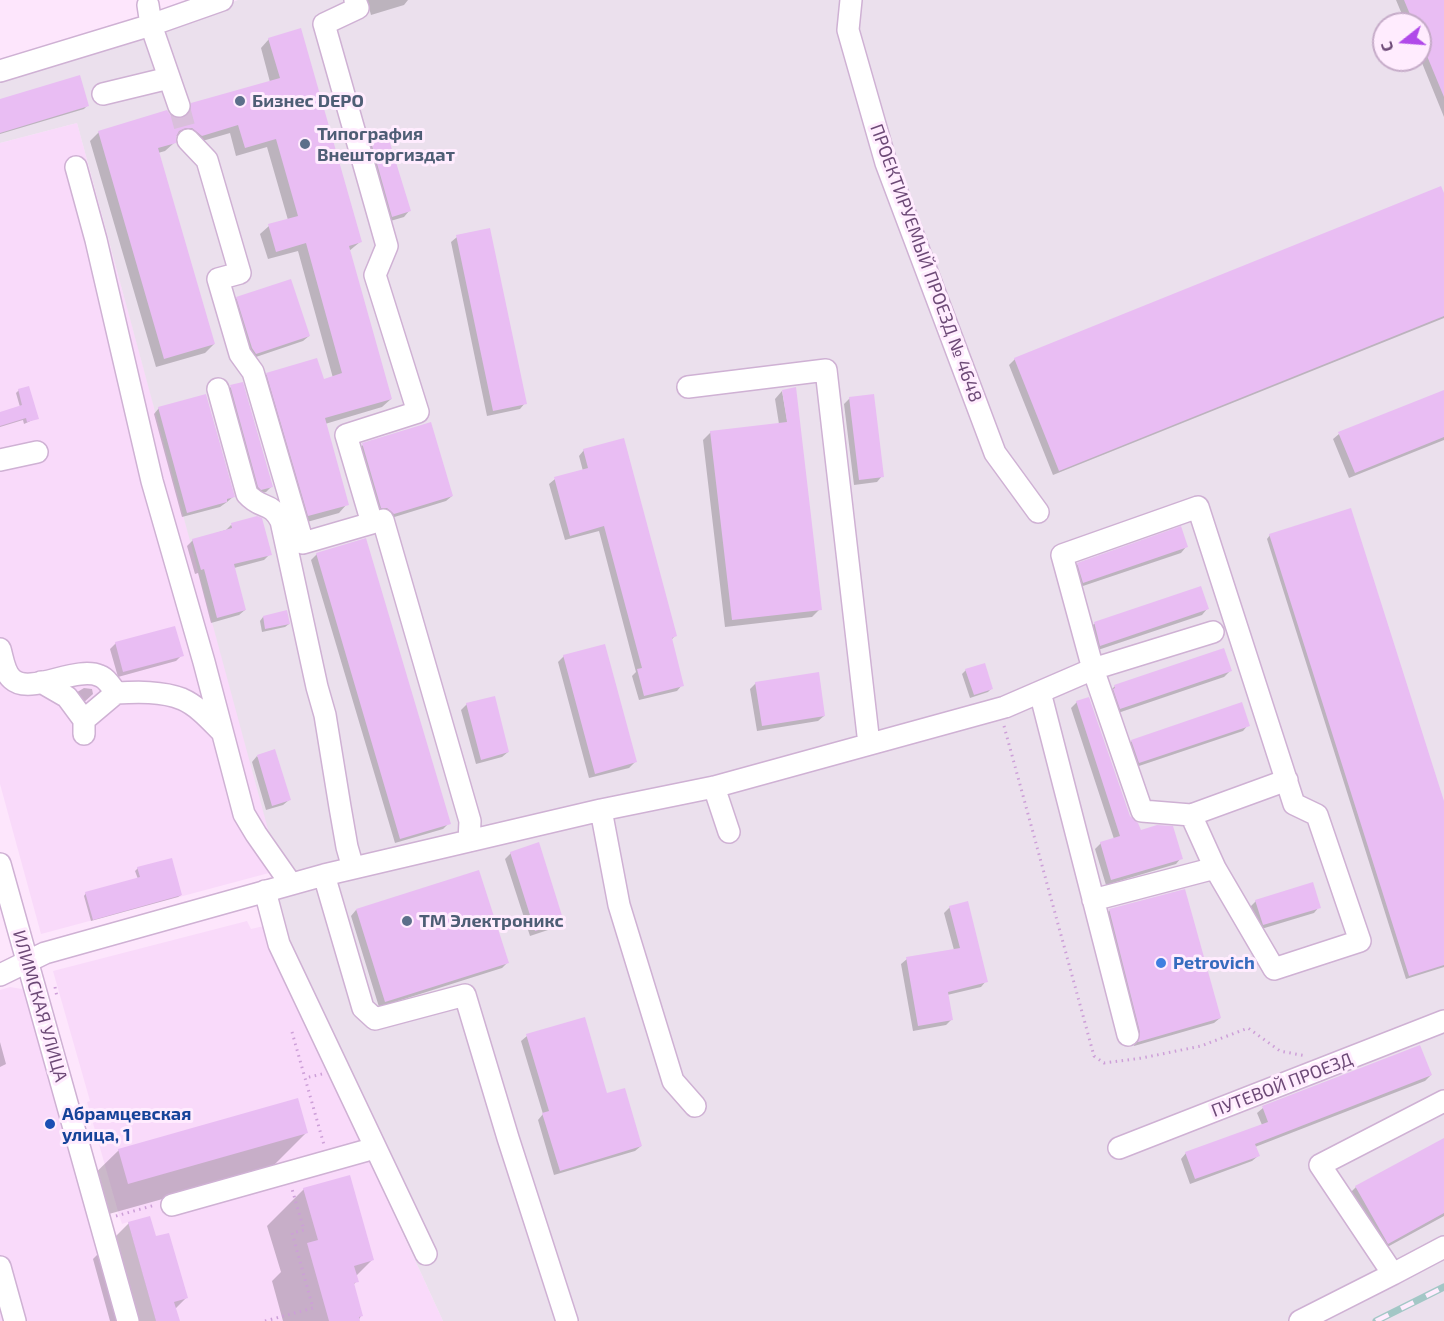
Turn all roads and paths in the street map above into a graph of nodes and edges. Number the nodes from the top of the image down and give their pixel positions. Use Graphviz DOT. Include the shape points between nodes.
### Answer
graph roads {
  1 [pos="222,0"];
  2 [pos="355,0"];
  3 [pos="851,0"];
  4 [pos="150,15"];
  5 [pos="0,71"];
  6 [pos="169,78"];
  7 [pos="103,94"];
  8 [pos="179,106"];
  9 [pos="188,140"];
  10 [pos="76,167"];
  11 [pos="688,387"];
  12 [pos="219,389"];
  13 [pos="37,452"];
  14 [pos="0,460"];
  15 [pos="1038,512"];
  16 [pos="383,520"];
  17 [pos="1213,632"];
  18 [pos="0,649"];
  19 [pos="1094,669"];
  20 [pos="41,682"];
  21 [pos="1040,692"];
  22 [pos="116,693"];
  23 [pos="223,733"];
  24 [pos="869,744"];
  25 [pos="1287,780"];
  26 [pos="714,787"];
  27 [pos="602,810"];
  28 [pos="1191,815"];
  29 [pos="729,832"];
  30 [pos="469,841"];
  31 [pos="0,864"];
  32 [pos="353,868"];
  33 [pos="1215,868"];
  34 [pos="324,874"];
  35 [pos="291,884"];
  36 [pos="265,891"];
  37 [pos="1093,900"];
  38 [pos="28,961"];
  39 [pos="0,975"];
  40 [pos="1444,1021"];
  41 [pos="292,1032"];
  42 [pos="1128,1035"];
  43 [pos="328,1072"];
  44 [pos="305,1078"];
  45 [pos="1444,1101"];
  46 [pos="695,1106"];
  47 [pos="375,1148"];
  48 [pos="1119,1148"];
  49 [pos="328,1161"];
  50 [pos="288,1173"];
  51 [pos="172,1205"];
  52 [pos="119,1215"];
  53 [pos="1444,1247"];
  54 [pos="426,1254"];
  55 [pos="0,1267"];
  56 [pos="1393,1274"];
  57 [pos="15,1321"];
  58 [pos="128,1321"];
  59 [pos="265,1321"];
  60 [pos="567,1321"];
  61 [pos="1300,1321"];
  1 -- 4 [label="street"];
  2 -- 9 [label="street" via="358,8 324,24 387,246 375,275 418,412 346,435 372,523 303,543 253,372 240,354 218,279 240,273 207,160"];
  3 -- 15 [label="street, ПРОЕКТИРУЕМЫЙ ПРОЕЗД № 4648" via="848,30 886,163 995,453"];
  4 -- 5 [label="street"];
  4 -- 6 [label="street"];
  6 -- 7 [label="street"];
  6 -- 8 [label="street"];
  10 -- 23 [label="street" via="152,481"];
  11 -- 24 [label="street" via="826,370"];
  12 -- 32 [label="street" via="247,494 255,504 272,507 281,521 325,715"];
  13 -- 14 [label="street"];
  16 -- 30 [label="street" via="470,821"];
  17 -- 19 [label="street"];
  18 -- 20 [label="street" via="12,680 20,684"];
  19 -- 21 [label="street"];
  19 -- 25 [label="street" via="1062,555 1198,507"];
  19 -- 28 [label="street" via="1142,811"];
  20 -- 22 [label="street" via="99,675"];
  20 -- 22 [label="street" via="67,697 84,727"];
  21 -- 24 [label="street" via="1005,707"];
  21 -- 37 [label="street"];
  22 -- 23 [label="street" via="182,699"];
  23 -- 35 [label="street" via="244,814"];
  24 -- 26 [label="street"];
  25 -- 28 [label="street"];
  25 -- 33 [label="street" via="1294,804 1317,815 1360,941 1274,969"];
  26 -- 27 [label="street"];
  26 -- 29 [label="street"];
  27 -- 30 [label="street"];
  27 -- 46 [label="street" via="619,905 673,1081"];
  28 -- 33 [label="street"];
  30 -- 32 [label="street"];
  31 -- 38 [label="street, ИЛИМСКАЯ УЛИЦА"];
  32 -- 34 [label="street"];
  33 -- 37 [label="street"];
  34 -- 35 [label="street"];
  34 -- 60 [label="street" via="363,1008 375,1019 465,995"];
  35 -- 36 [label="street"];
  36 -- 38 [label="street" via="45,952"];
  36 -- 47 [label="street" via="279,944"];
  37 -- 42 [label="street"];
  38 -- 39 [label="street"];
  38 -- 58 [label="street, ИЛИМСКАЯ УЛИЦА"];
  40 -- 48 [label="street, ПУТЕВОЙ ПРОЕЗД"];
  41 -- 44 [label="path"];
  43 -- 44 [label="path"];
  44 -- 49 [label="path"];
  45 -- 56 [label="street" via="1320,1165"];
  47 -- 49 [label="street"];
  47 -- 54 [label="street"];
  49 -- 50 [label="street"];
  50 -- 51 [label="street"];
  50 -- 59 [label="path" via="304,1230 292,1233 313,1308"];
  51 -- 52 [label="path" via="154,1204"];
  53 -- 56 [label="street"];
  55 -- 57 [label="street"];
  56 -- 61 [label="street"];
}
